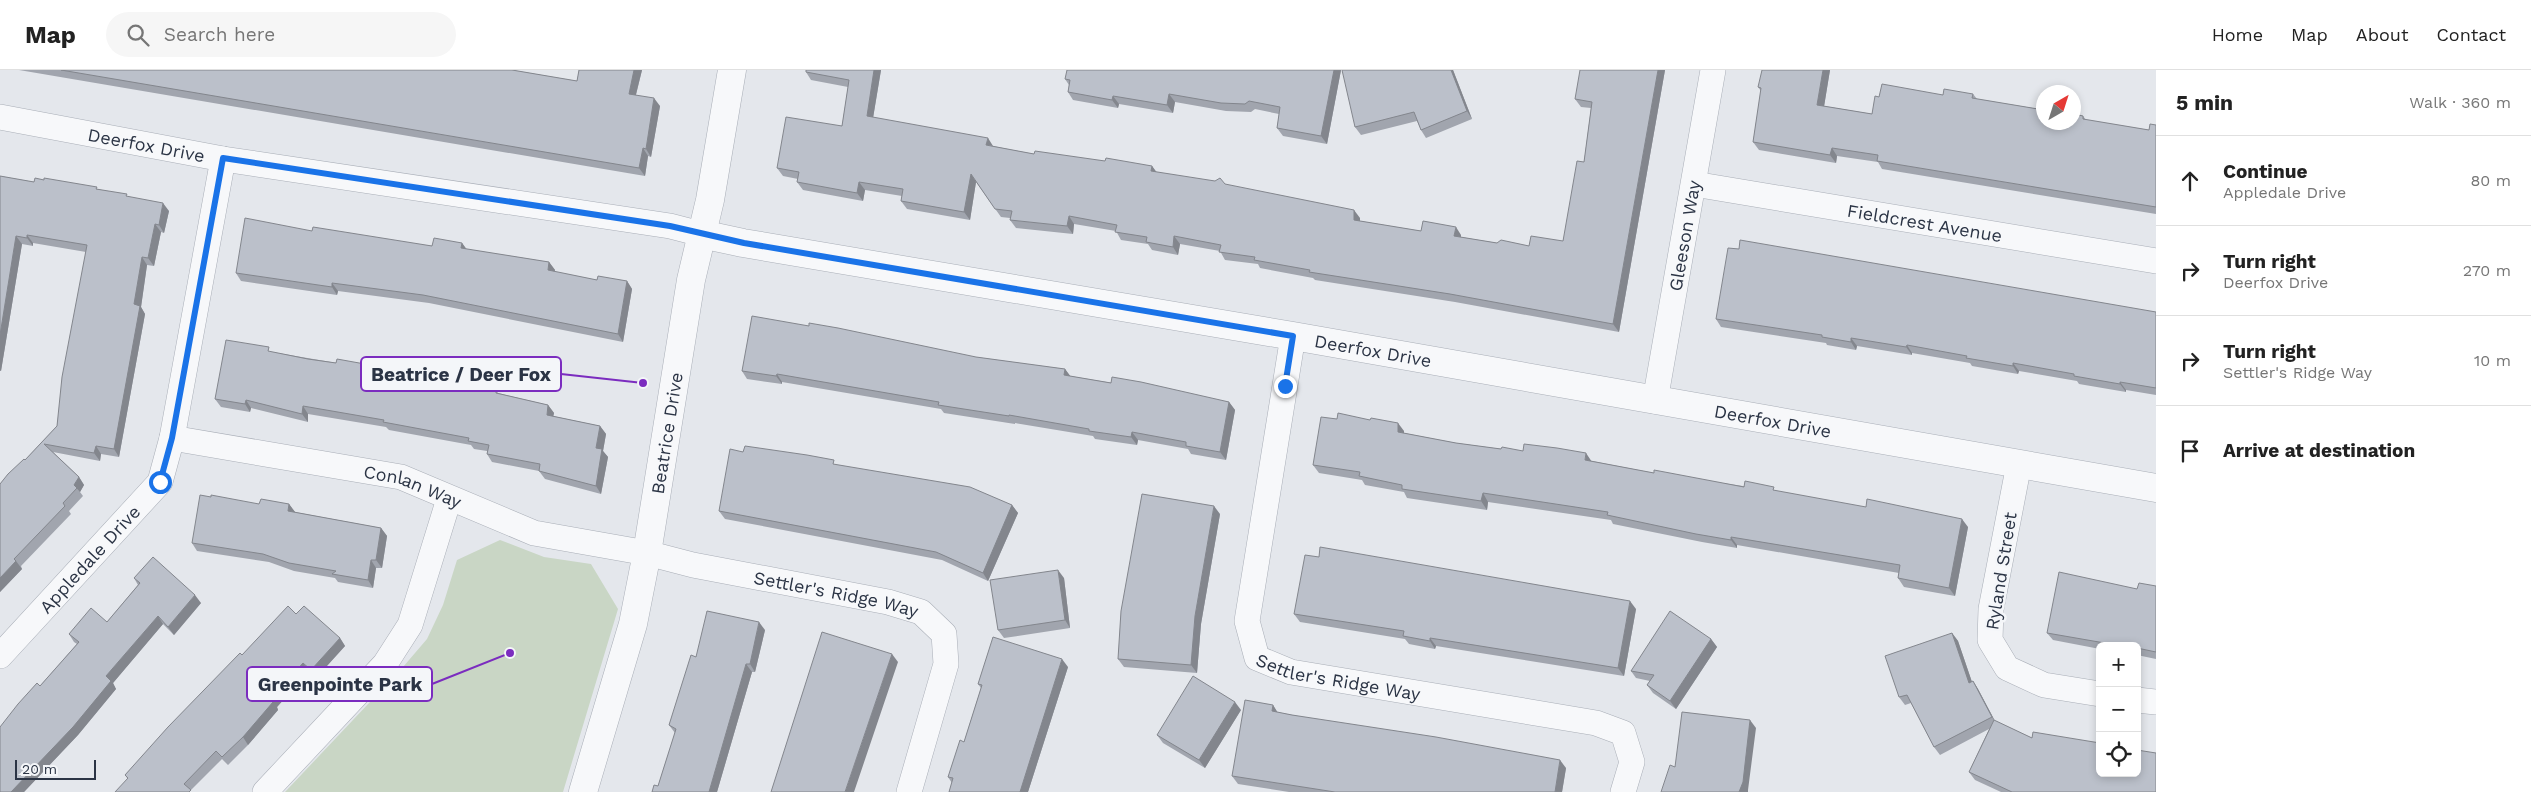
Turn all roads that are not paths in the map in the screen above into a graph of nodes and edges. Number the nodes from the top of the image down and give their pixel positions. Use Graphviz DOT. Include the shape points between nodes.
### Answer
graph roads {
  1 [pos="732,70"];
  2 [pos="1713,70"];
  3 [pos="0,117"];
  4 [pos="223,158"];
  5 [pos="1694,184"];
  6 [pos="701,234"];
  7 [pos="2156,261"];
  8 [pos="1293,336"];
  9 [pos="1655,401"];
  10 [pos="172,438"];
  11 [pos="2019,464"];
  12 [pos="2156,488"];
  13 [pos="449,498"];
  14 [pos="648,553"];
  15 [pos="0,656"];
  16 [pos="2096,693"];
  17 [pos="2141,700"];
  18 [pos="2156,702"];
  19 [pos="265,792"];
  20 [pos="584,792"];
  21 [pos="909,792"];
  22 [pos="1623,792"];
  1 -- 6 [label="street, Beatrice Drive" via="710,200"];
  2 -- 5 [label="street, Gleeson Way"];
  3 -- 4 [label="street, Deerfox Drive"];
  4 -- 6 [label="street, Deerfox Drive" via="670,226"];
  4 -- 10 [label="street, Appledale Drive"];
  5 -- 7 [label="street, Fieldcrest Avenue"];
  5 -- 9 [label="street, Gleeson Way"];
  6 -- 8 [label="street, Deerfox Drive"];
  6 -- 14 [label="street, Beatrice Drive"];
  8 -- 9 [label="street, Deerfox Drive"];
  8 -- 22 [label="street, Settler's Ridge Way" via="1247,621 1257,658 1291,672 1596,723 1623,733 1632,762"];
  9 -- 11 [label="street, Deerfox Drive"];
  10 -- 13 [label="street, Conlan Way" via="401,477"];
  10 -- 15 [label="street, Appledale Drive" via="160,482"];
  11 -- 12 [label="street, Deerfox Drive"];
  11 -- 16 [label="street, Ryland Street" via="1991,609 1990,640 2007,668 2044,685"];
  13 -- 14 [label="street, Conlan Way" via="534,533"];
  13 -- 19 [label="street" via="418,606 399,644 385,664"];
  14 -- 20 [label="street, Beatrice Drive" via="633,624"];
  14 -- 21 [label="street, Settler's Ridge Way" via="694,565 888,602 921,612 944,634 946,664"];
  17 -- 18 [label="street"];
}
